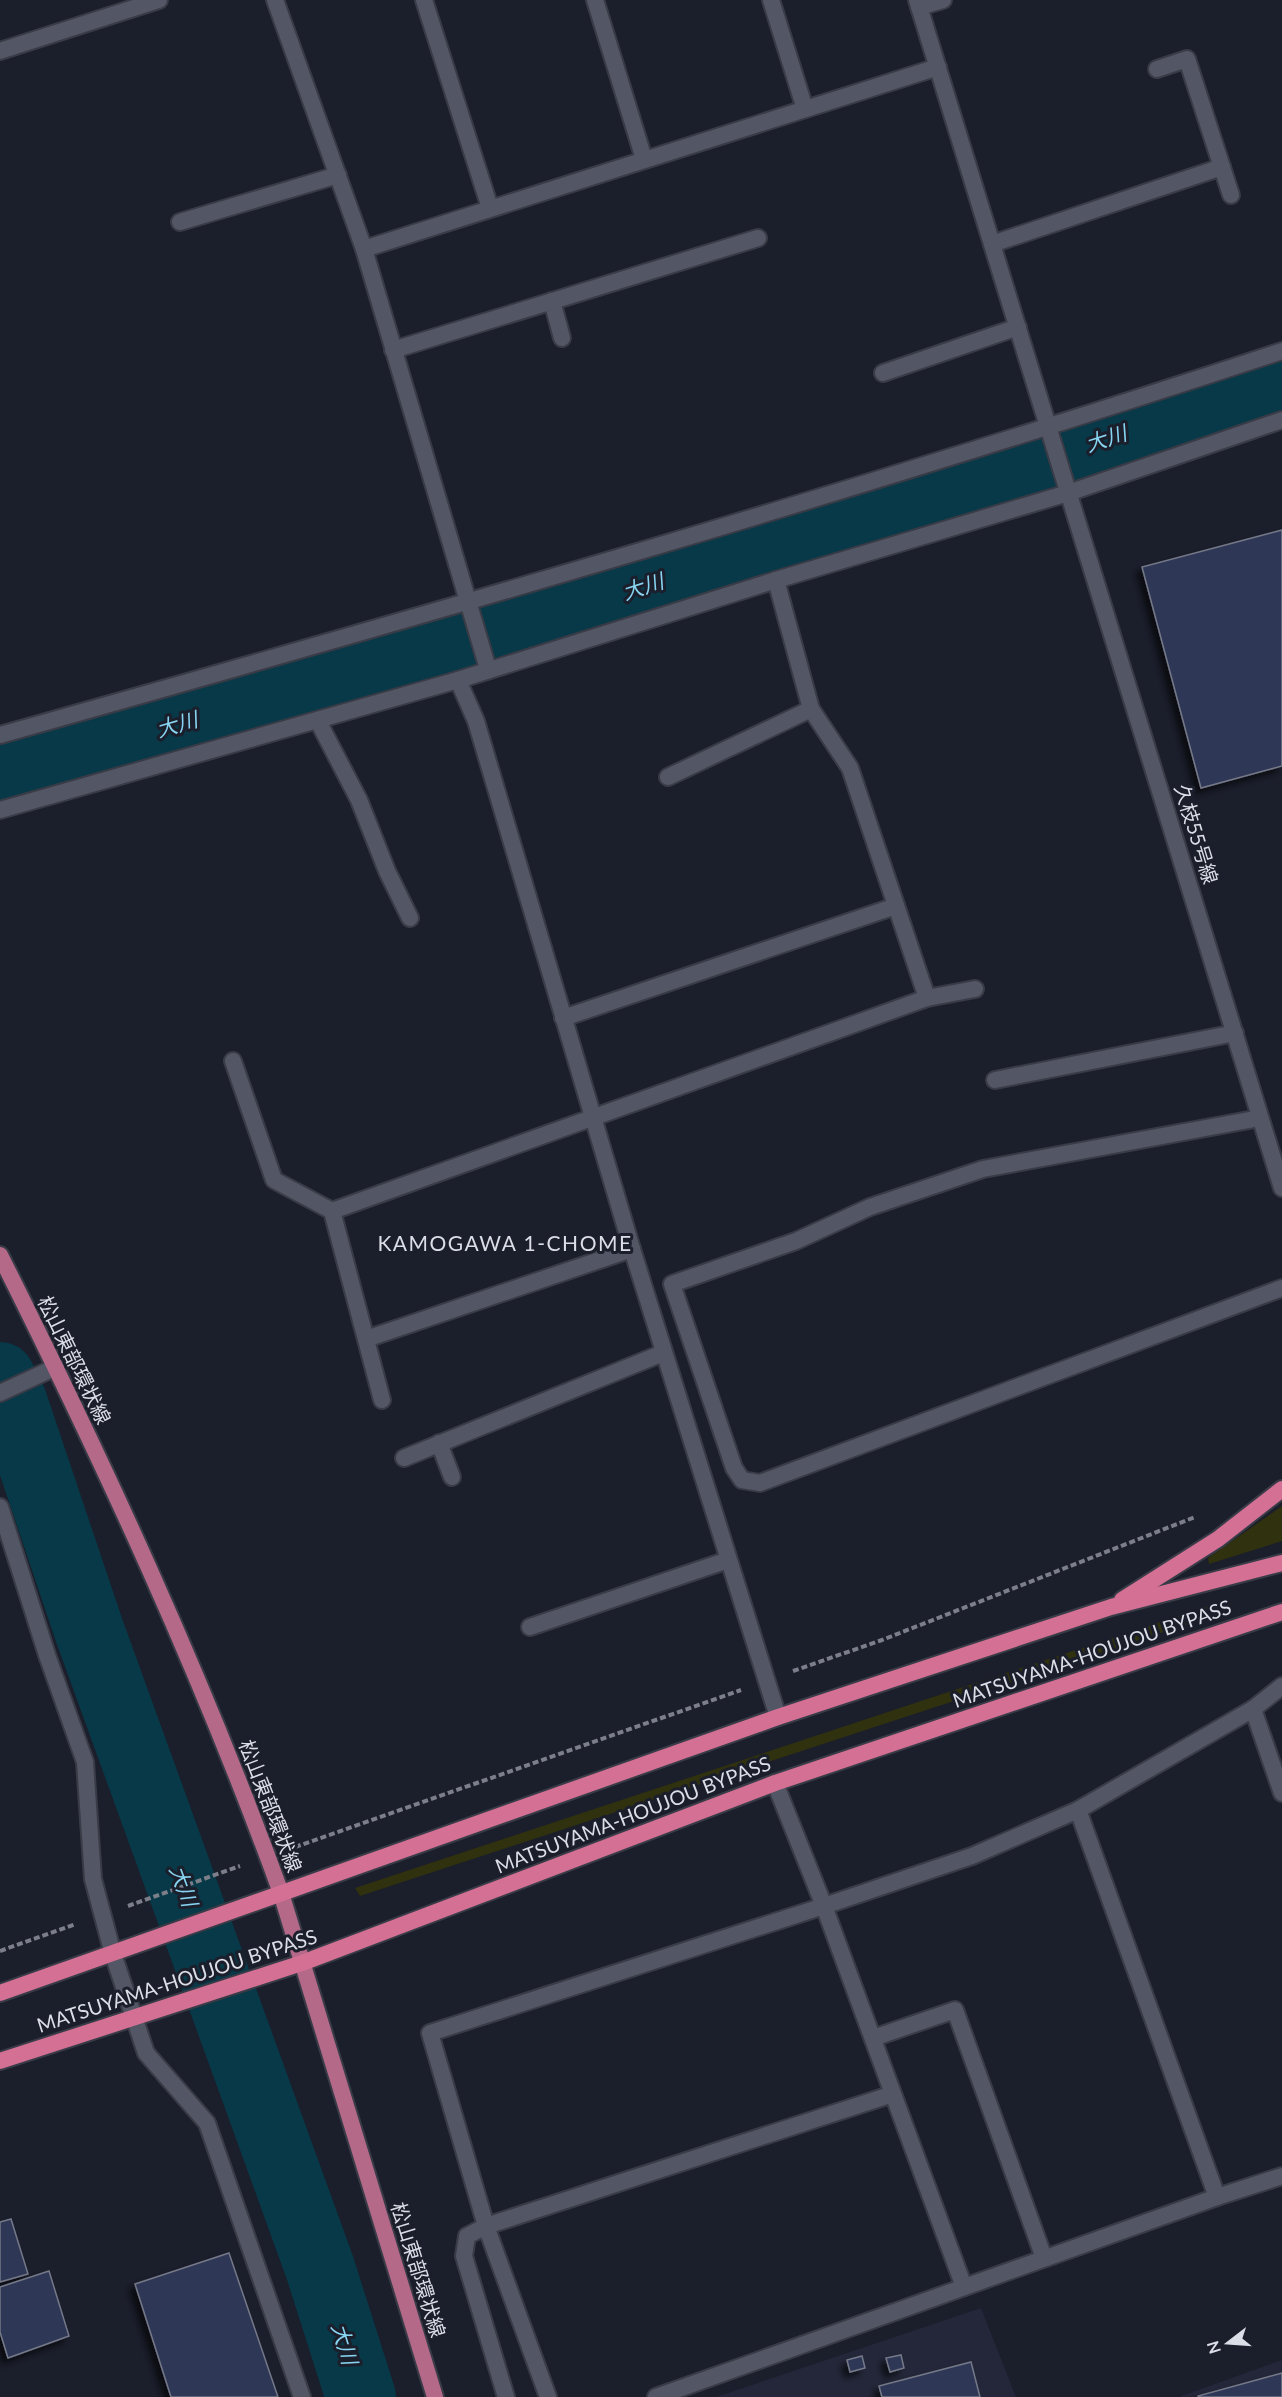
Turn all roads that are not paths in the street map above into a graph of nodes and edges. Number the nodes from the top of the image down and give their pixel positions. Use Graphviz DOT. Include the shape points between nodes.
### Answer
graph roads {
  1 [pos="159,0"];
  2 [pos="275,0"];
  3 [pos="424,0"];
  4 [pos="595,0"];
  5 [pos="771,0"];
  6 [pos="943,0"];
  7 [pos="918,4"];
  8 [pos="0,51"];
  9 [pos="938,67"];
  10 [pos="1157,69"];
  11 [pos="805,109"];
  12 [pos="644,159"];
  13 [pos="1222,167"];
  14 [pos="338,176"];
  15 [pos="1231,195"];
  16 [pos="490,208"];
  17 [pos="180,222"];
  18 [pos="758,238"];
  19 [pos="992,244"];
  20 [pos="364,249"];
  21 [pos="552,301"];
  22 [pos="1018,327"];
  23 [pos="562,338"];
  24 [pos="393,350"];
  25 [pos="1282,351"];
  26 [pos="883,373"];
  27 [pos="1282,420"];
  28 [pos="1048,428"];
  29 [pos="1068,493"];
  30 [pos="776,580"];
  31 [pos="469,610"];
  32 [pos="485,662"];
  33 [pos="458,680"];
  34 [pos="811,709"];
  35 [pos="318,721"];
  36 [pos="0,735"];
  37 [pos="668,777"];
  38 [pos="0,810"];
  39 [pos="896,906"];
  40 [pos="410,918"];
  41 [pos="975,989"];
  42 [pos="927,998"];
  43 [pos="563,1018"];
  44 [pos="1235,1033"];
  45 [pos="233,1062"];
  46 [pos="995,1080"];
  47 [pos="592,1116"];
  48 [pos="1260,1118"];
  49 [pos="1282,1188"];
  50 [pos="332,1211"];
  51 [pos="632,1249"];
  52 [pos="0,1255"];
  53 [pos="1282,1288"];
  54 [pos="366,1339"];
  55 [pos="663,1353"];
  56 [pos="56,1366"];
  57 [pos="0,1393"];
  58 [pos="382,1400"];
  59 [pos="439,1443"];
  60 [pos="404,1458"];
  61 [pos="452,1477"];
  62 [pos="1282,1490"];
  63 [pos="0,1507"];
  64 [pos="728,1560"];
  65 [pos="1282,1563"];
  66 [pos="1111,1607"];
  67 [pos="1282,1612"];
  68 [pos="530,1628"];
  69 [pos="1282,1686"];
  70 [pos="1253,1709"];
  71 [pos="778,1717"];
  72 [pos="775,1783"];
  73 [pos="1282,1793"];
  74 [pos="1078,1810"];
  75 [pos="281,1893"];
  76 [pos="824,1906"];
  77 [pos="113,1954"];
  78 [pos="302,1964"];
  79 [pos="0,1993"];
  80 [pos="134,2018"];
  81 [pos="873,2038"];
  82 [pos="0,2061"];
  83 [pos="893,2094"];
  84 [pos="1282,2176"];
  85 [pos="1217,2197"];
  86 [pos="486,2226"];
  87 [pos="1044,2258"];
  88 [pos="964,2287"];
  89 [pos="302,2397"];
  90 [pos="435,2397"];
  91 [pos="506,2397"];
  92 [pos="548,2397"];
  93 [pos="656,2397"];
  1 -- 8 [label="street"];
  2 -- 14 [label="street"];
  3 -- 16 [label="street"];
  4 -- 12 [label="street"];
  5 -- 11 [label="street"];
  6 -- 7 [label="street"];
  7 -- 9 [label="street, 久枝55号線"];
  9 -- 11 [label="street"];
  9 -- 19 [label="street, 久枝55号線"];
  10 -- 13 [label="street" via="1187,59"];
  11 -- 12 [label="street"];
  12 -- 16 [label="street"];
  13 -- 15 [label="street"];
  13 -- 19 [label="street"];
  14 -- 17 [label="street"];
  14 -- 20 [label="street"];
  16 -- 20 [label="street"];
  18 -- 21 [label="street"];
  19 -- 22 [label="street, 久枝55号線"];
  20 -- 24 [label="street"];
  21 -- 23 [label="street"];
  21 -- 24 [label="street"];
  22 -- 26 [label="street"];
  22 -- 28 [label="street, 久枝55号線"];
  24 -- 31 [label="street"];
  25 -- 28 [label="street"];
  27 -- 29 [label="street"];
  28 -- 29 [label="street, 久枝55号線"];
  28 -- 31 [label="street"];
  29 -- 30 [label="street"];
  29 -- 44 [label="street, 久枝55号線"];
  30 -- 32 [label="street"];
  30 -- 34 [label="street"];
  31 -- 32 [label="street"];
  31 -- 36 [label="street"];
  32 -- 33 [label="street"];
  33 -- 35 [label="street"];
  33 -- 43 [label="street" via="477,721"];
  34 -- 37 [label="street"];
  34 -- 39 [label="street" via="850,768"];
  35 -- 38 [label="street"];
  35 -- 40 [label="street" via="359,800"];
  39 -- 42 [label="street"];
  39 -- 43 [label="street"];
  41 -- 42 [label="street"];
  42 -- 47 [label="street"];
  43 -- 47 [label="street"];
  44 -- 46 [label="street"];
  44 -- 48 [label="street, 久枝55号線"];
  45 -- 50 [label="street" via="274,1180"];
  47 -- 50 [label="street"];
  47 -- 51 [label="street"];
  48 -- 49 [label="street, 久枝55号線"];
  48 -- 53 [label="street" via="983,1169 870,1207 796,1241 672,1284 734,1468 742,1480 760,1483"];
  50 -- 54 [label="street"];
  51 -- 54 [label="street"];
  51 -- 55 [label="street"];
  52 -- 56 [label="main road, 松山東部環状線"];
  54 -- 58 [label="street"];
  55 -- 59 [label="street"];
  55 -- 64 [label="street"];
  56 -- 57 [label="street"];
  56 -- 75 [label="main road, 松山東部環状線" via="198,1679"];
  59 -- 60 [label="street"];
  59 -- 61 [label="street"];
  62 -- 66 [label="highway" via="1218,1539"];
  63 -- 77 [label="street" via="85,1762 93,1879"];
  64 -- 68 [label="street"];
  64 -- 71 [label="street"];
  65 -- 66 [label="highway, MATSUYAMA-HOUJOU BYPASS"];
  66 -- 71 [label="highway, MATSUYAMA-HOUJOU BYPASS"];
  67 -- 72 [label="highway, MATSUYAMA-HOUJOU BYPASS"];
  69 -- 70 [label="street"];
  70 -- 73 [label="street"];
  70 -- 74 [label="street"];
  71 -- 75 [label="highway, MATSUYAMA-HOUJOU BYPASS"];
  72 -- 76 [label="street"];
  72 -- 78 [label="highway, MATSUYAMA-HOUJOU BYPASS"];
  74 -- 76 [label="street" via="972,1856"];
  74 -- 85 [label="street"];
  75 -- 77 [label="highway, MATSUYAMA-HOUJOU BYPASS"];
  75 -- 78 [label="main road, 松山東部環状線"];
  76 -- 81 [label="street"];
  76 -- 86 [label="street" via="430,2033"];
  77 -- 79 [label="highway, MATSUYAMA-HOUJOU BYPASS"];
  77 -- 80 [label="street"];
  78 -- 80 [label="highway, MATSUYAMA-HOUJOU BYPASS"];
  78 -- 90 [label="main road, 松山東部環状線"];
  80 -- 82 [label="highway, MATSUYAMA-HOUJOU BYPASS"];
  80 -- 89 [label="street" via="146,2053 207,2123"];
  81 -- 83 [label="street"];
  81 -- 87 [label="street" via="955,2010"];
  83 -- 86 [label="street"];
  83 -- 88 [label="street"];
  84 -- 85 [label="street"];
  85 -- 87 [label="street"];
  86 -- 91 [label="street" via="467,2236 464,2256"];
  86 -- 92 [label="street"];
  87 -- 88 [label="street"];
  88 -- 93 [label="street"];
}
